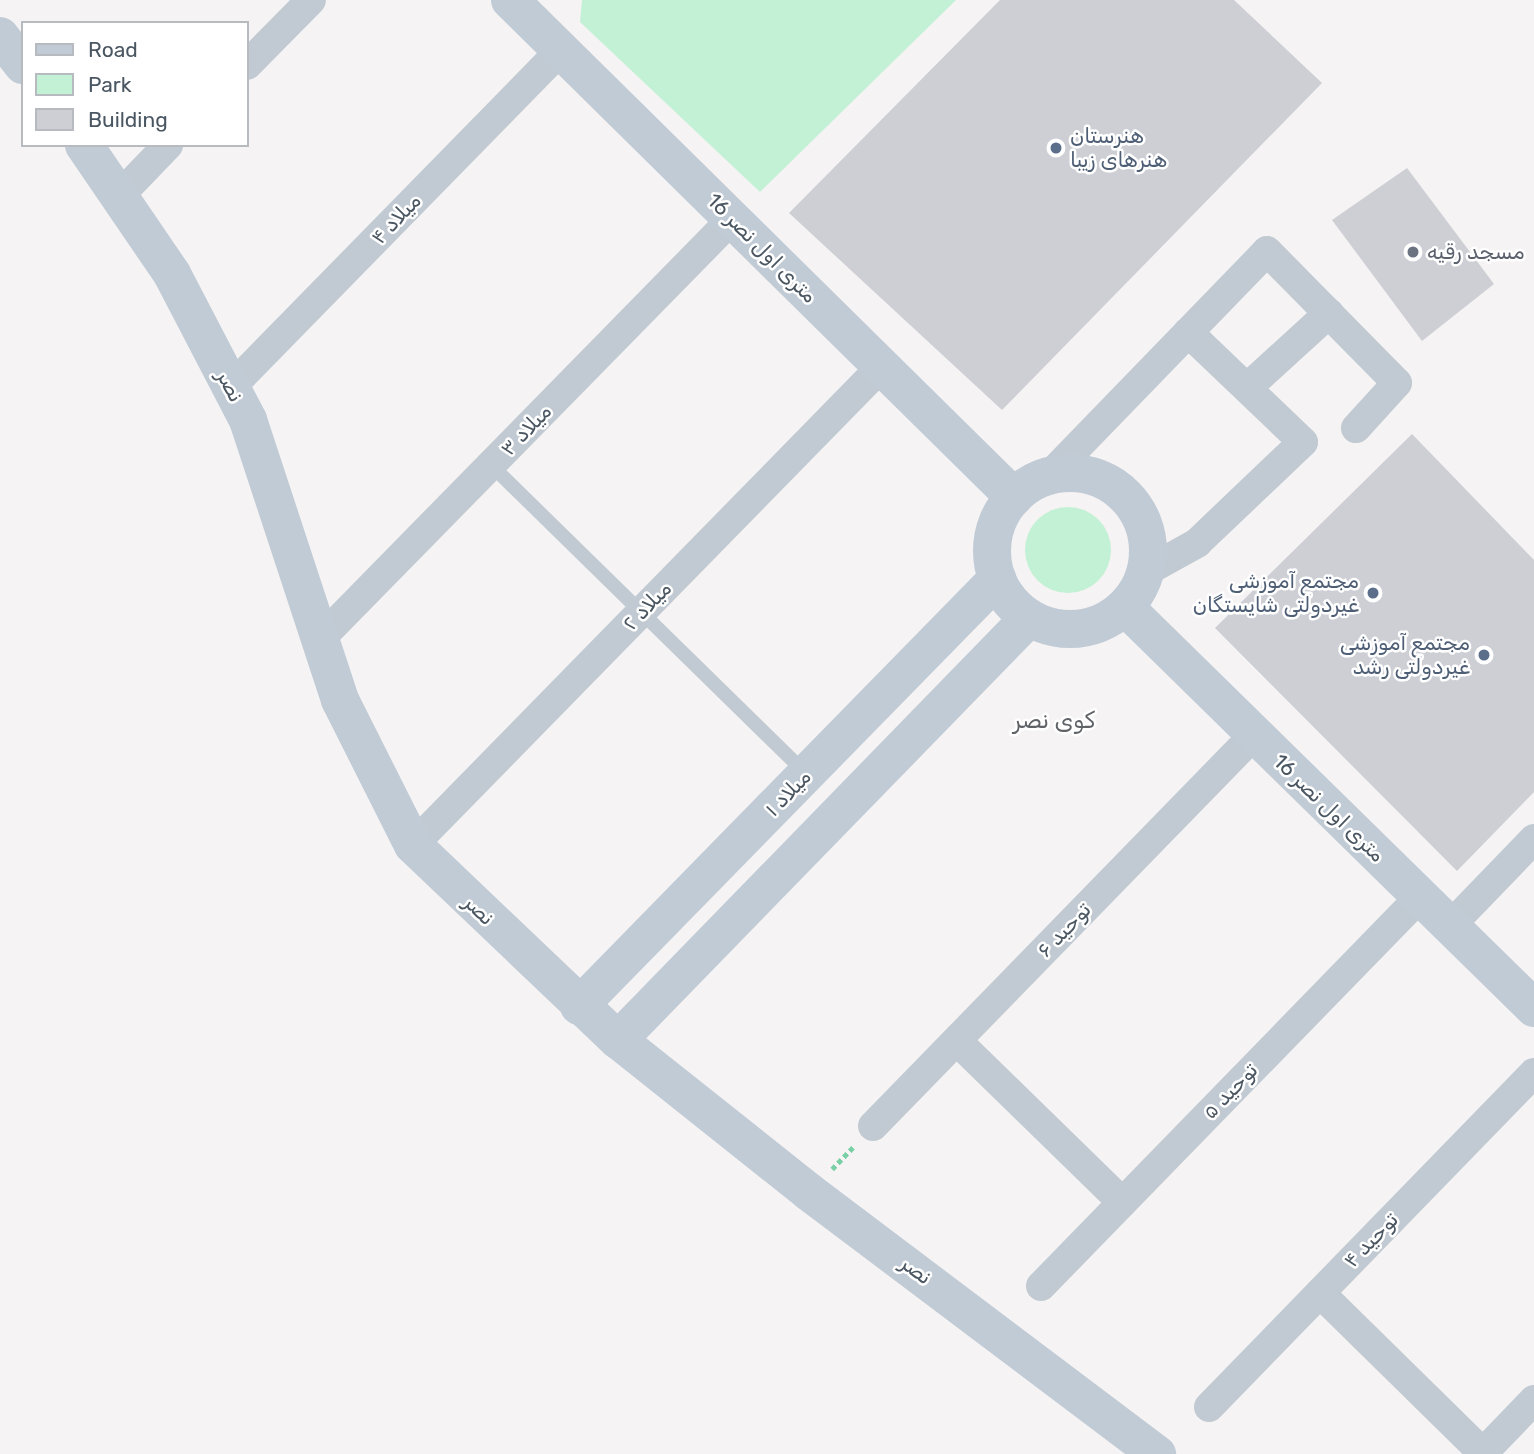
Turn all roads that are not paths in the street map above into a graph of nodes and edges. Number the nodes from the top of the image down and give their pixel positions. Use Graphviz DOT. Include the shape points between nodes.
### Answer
graph roads {
  1 [pos="311,0"];
  2 [pos="514,2"];
  3 [pos="0,36"];
  4 [pos="561,50"];
  5 [pos="21,62"];
  6 [pos="248,64"];
  7 [pos="85,147"];
  8 [pos="166,147"];
  9 [pos="119,196"];
  10 [pos="732,219"];
  11 [pos="1329,313"];
  12 [pos="1188,332"];
  13 [pos="882,366"];
  14 [pos="230,388"];
  15 [pos="1247,388"];
  16 [pos="1356,428"];
  17 [pos="491,465"];
  18 [pos="1049,476"];
  19 [pos="1014,497"];
  20 [pos="1145,572"];
  21 [pos="997,579"];
  22 [pos="1125,607"];
  23 [pos="641,612"];
  24 [pos="1029,618"];
  25 [pos="319,640"];
  26 [pos="1254,735"];
  27 [pos="806,774"];
  28 [pos="1534,839"];
  29 [pos="413,845"];
  30 [pos="1420,897"];
  31 [pos="1450,926"];
  32 [pos="579,1006"];
  33 [pos="1534,1009"];
  34 [pos="618,1040"];
  35 [pos="957,1041"];
  36 [pos="1534,1073"];
  37 [pos="873,1126"];
  38 [pos="1122,1202"];
  39 [pos="1041,1286"];
  40 [pos="1320,1293"];
  41 [pos="1534,1401"];
  42 [pos="1209,1407"];
  43 [pos="1157,1454"];
  44 [pos="1483,1454"];
  1 -- 6 [label="street"];
  2 -- 4 [label="street, 16 متری اول نصر"];
  3 -- 5 [label="street"];
  4 -- 10 [label="street, 16 متری اول نصر"];
  4 -- 14 [label="street, میلاد ۴"];
  7 -- 9 [label="street, نصر"];
  8 -- 9 [label="street"];
  9 -- 14 [label="street, نصر" via="173,274"];
  10 -- 13 [label="street, 16 متری اول نصر"];
  10 -- 17 [label="street, میلاد ۳"];
  11 -- 12 [label="street" via="1267,251"];
  11 -- 15 [label="street"];
  11 -- 16 [label="street" via="1397,383"];
  12 -- 15 [label="street"];
  12 -- 18 [label="street"];
  13 -- 19 [label="street, 16 متری اول نصر"];
  13 -- 23 [label="street, میلاد ۲"];
  14 -- 25 [label="street, نصر" via="248,420"];
  15 -- 20 [label="street" via="1303,442 1197,543"];
  17 -- 23 [label="lane"];
  17 -- 25 [label="street, میلاد ۳"];
  18 -- 19 [label="street"];
  18 -- 20 [label="street" via="1090,475 1126,496 1146,531"];
  19 -- 21 [label="street" via="993,536"];
  20 -- 22 [label="street"];
  21 -- 24 [label="street" via="1015,608"];
  21 -- 27 [label="street, میلاد ۱"];
  22 -- 24 [label="street" via="1089,627 1068,630"];
  22 -- 26 [label="street, 16 متری اول نصر"];
  23 -- 27 [label="lane"];
  23 -- 29 [label="street, میلاد ۲"];
  24 -- 34 [label="street"];
  25 -- 29 [label="street, نصر" via="340,700"];
  26 -- 30 [label="street, 16 متری اول نصر"];
  26 -- 35 [label="street, توحید ۶"];
  27 -- 32 [label="street, میلاد ۱"];
  28 -- 31 [label="street"];
  29 -- 32 [label="street, نصر"];
  30 -- 31 [label="street, 16 متری اول نصر"];
  30 -- 38 [label="street, توحید ۵"];
  31 -- 33 [label="street, 16 متری اول نصر"];
  32 -- 34 [label="street, نصر"];
  34 -- 43 [label="street, نصر" via="810,1192"];
  35 -- 37 [label="street, توحید ۶"];
  35 -- 38 [label="street"];
  36 -- 40 [label="street, توحید ۴"];
  38 -- 39 [label="street, توحید ۵"];
  40 -- 42 [label="street, توحید ۴"];
  40 -- 44 [label="street"];
  41 -- 44 [label="street"];
}
